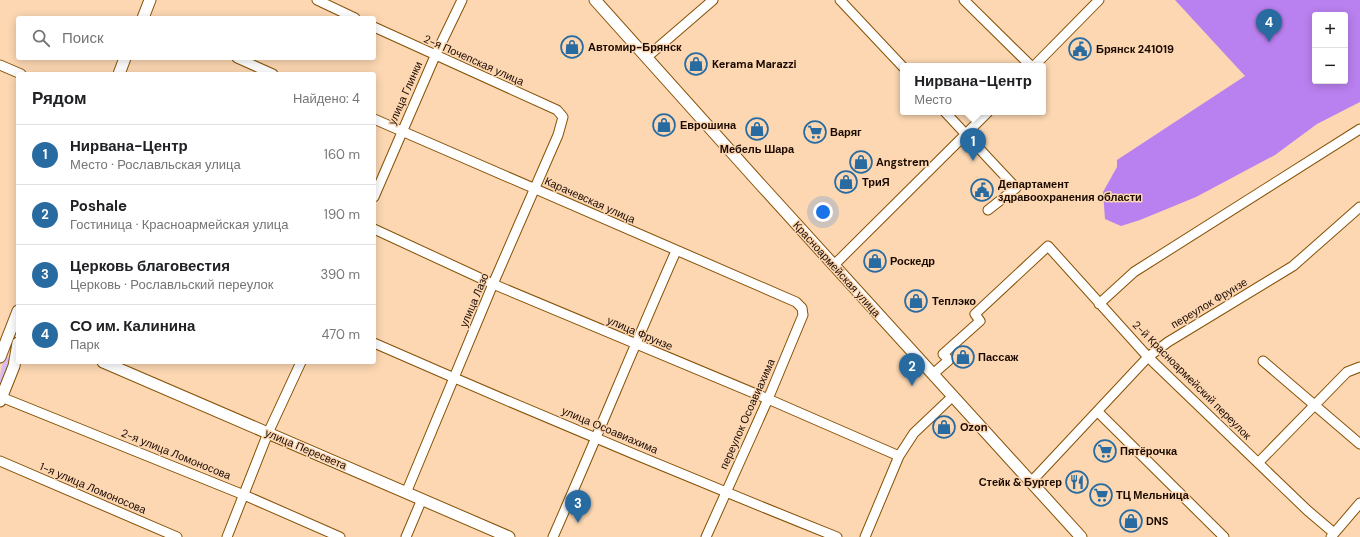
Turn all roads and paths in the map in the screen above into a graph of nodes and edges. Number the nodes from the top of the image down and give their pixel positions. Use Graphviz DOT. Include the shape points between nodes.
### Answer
graph roads {
  1 [pos="150,0"];
  2 [pos="317,0"];
  3 [pos="462,0"];
  4 [pos="595,0"];
  5 [pos="714,0"];
  6 [pos="840,0"];
  7 [pos="964,0"];
  8 [pos="1093,2"];
  9 [pos="144,16"];
  10 [pos="351,16"];
  11 [pos="376,28"];
  12 [pos="435,56"];
  13 [pos="646,57"];
  14 [pos="124,60"];
  15 [pos="242,60"];
  16 [pos="1029,63"];
  17 [pos="1035,63"];
  18 [pos="900,64"];
  19 [pos="0,65"];
  20 [pos="16,72"];
  21 [pos="120,72"];
  22 [pos="268,72"];
  23 [pos="948,115"];
  24 [pos="985,115"];
  25 [pos="563,117"];
  26 [pos="376,120"];
  27 [pos="1360,129"];
  28 [pos="402,131"];
  29 [pos="966,134"];
  30 [pos="534,189"];
  31 [pos="376,191"];
  32 [pos="1360,207"];
  33 [pos="988,210"];
  34 [pos="376,230"];
  35 [pos="676,251"];
  36 [pos="834,265"];
  37 [pos="493,284"];
  38 [pos="796,302"];
  39 [pos="1099,304"];
  40 [pos="16,316"];
  41 [pos="16,343"];
  42 [pos="635,343"];
  43 [pos="376,344"];
  44 [pos="1148,357"];
  45 [pos="0,358"];
  46 [pos="1263,361"];
  47 [pos="16,363"];
  48 [pos="109,364"];
  49 [pos="300,364"];
  50 [pos="1360,367"];
  51 [pos="933,374"];
  52 [pos="454,378"];
  53 [pos="953,396"];
  54 [pos="1,399"];
  55 [pos="768,399"];
  56 [pos="1316,405"];
  57 [pos="1098,412"];
  58 [pos="268,433"];
  59 [pos="597,437"];
  60 [pos="1360,444"];
  61 [pos="898,456"];
  62 [pos="0,461"];
  63 [pos="1258,463"];
  64 [pos="1031,482"];
  65 [pos="726,492"];
  66 [pos="406,493"];
  67 [pos="244,495"];
  68 [pos="422,500"];
  69 [pos="1360,503"];
  70 [pos="1333,535"];
  71 [pos="178,537"];
  72 [pos="227,537"];
  73 [pos="340,537"];
  74 [pos="406,537"];
  75 [pos="508,537"];
  76 [pos="553,537"];
  77 [pos="706,537"];
  78 [pos="837,537"];
  79 [pos="865,537"];
  80 [pos="1081,537"];
  81 [pos="1224,537"];
  1 -- 9 [label="main road"];
  2 -- 10 [label="street"];
  3 -- 12 [label="street, улица Глинки"];
  4 -- 13 [label="main road, Красноармейская улица"];
  5 -- 13 [label="street"];
  6 -- 18 [label="street"];
  7 -- 16 [label="street"];
  8 -- 17 [label="street"];
  11 -- 12 [label="street, 2-я Почепская улица"];
  12 -- 25 [label="street, 2-я Почепская улица" via="557,110"];
  12 -- 28 [label="street, улица Глинки"];
  13 -- 36 [label="main road, Красноармейская улица"];
  14 -- 21 [label="main road"];
  15 -- 22 [label="street"];
  19 -- 20 [label="street"];
  23 -- 29 [label="street"];
  24 -- 29 [label="street"];
  25 -- 30 [label="street, улица Лазо"];
  26 -- 28 [label="street, Карачевская улица"];
  27 -- 39 [label="street" via="1134,272"];
  28 -- 30 [label="street, Карачевская улица"];
  28 -- 31 [label="street, улица Глинки"];
  29 -- 33 [label="street" via="1016,188"];
  29 -- 36 [label="street"];
  30 -- 35 [label="street, Карачевская улица"];
  30 -- 37 [label="street, улица Лазо"];
  32 -- 44 [label="street, переулок Фрунзе" via="1294,266 1168,342"];
  34 -- 37 [label="street, улица Фрунзе"];
  35 -- 38 [label="street, Карачевская улица"];
  35 -- 42 [label="street"];
  36 -- 51 [label="main road, Красноармейская улица"];
  37 -- 42 [label="street, улица Фрунзе"];
  37 -- 52 [label="street, улица Лазо"];
  38 -- 55 [label="street, переулок Осоавиахима" via="802,308 803,315"];
  39 -- 44 [label="street, 2-й Красноармейский переулок"];
  39 -- 51 [label="street, 2-й Красноармейский переулок" via="1048,246 975,314 980,321 943,354 949,360"];
  40 -- 45 [label="main road"];
  41 -- 45 [label="main road" via="12,344"];
  42 -- 55 [label="street, улица Фрунзе"];
  42 -- 59 [label="street"];
  43 -- 52 [label="street, улица Осоавиахима"];
  44 -- 57 [label="street, переулок Фрунзе"];
  44 -- 63 [label="street, 2-й Красноармейский переулок"];
  46 -- 56 [label="street"];
  47 -- 54 [label="main road"];
  48 -- 58 [label="main road, улица Пересвета"];
  49 -- 58 [label="street"];
  50 -- 56 [label="street" via="1347,372"];
  51 -- 53 [label="main road, Красноармейская улица"];
  52 -- 59 [label="street, улица Осоавиахима"];
  52 -- 66 [label="street, улица Лазо"];
  53 -- 61 [label="street" via="914,433"];
  53 -- 64 [label="main road, Красноармейская улица"];
  54 -- 67 [label="street, 2-я улица Ломоносова"];
  55 -- 61 [label="street, улица Фрунзе"];
  55 -- 65 [label="street, переулок Осоавиахима"];
  56 -- 60 [label="street"];
  56 -- 63 [label="street"];
  57 -- 64 [label="street, переулок Фрунзе"];
  57 -- 81 [label="street"];
  58 -- 66 [label="main road, улица Пересвета"];
  58 -- 67 [label="street"];
  59 -- 65 [label="street, улица Осоавиахима"];
  59 -- 76 [label="street"];
  61 -- 79 [label="street"];
  62 -- 71 [label="street, 1-я улица Ломоносова"];
  63 -- 70 [label="street, 2-й Красноармейский переулок"];
  64 -- 80 [label="main road, Красноармейская улица"];
  65 -- 77 [label="street, переулок Осоавиахима"];
  65 -- 78 [label="street, улица Осоавиахима"];
  66 -- 68 [label="main road, улица Пересвета"];
  67 -- 72 [label="street"];
  67 -- 73 [label="street, 2-я улица Ломоносова"];
  68 -- 74 [label="street"];
  68 -- 75 [label="main road, улица Пересвета"];
  69 -- 70 [label="street"];
}
